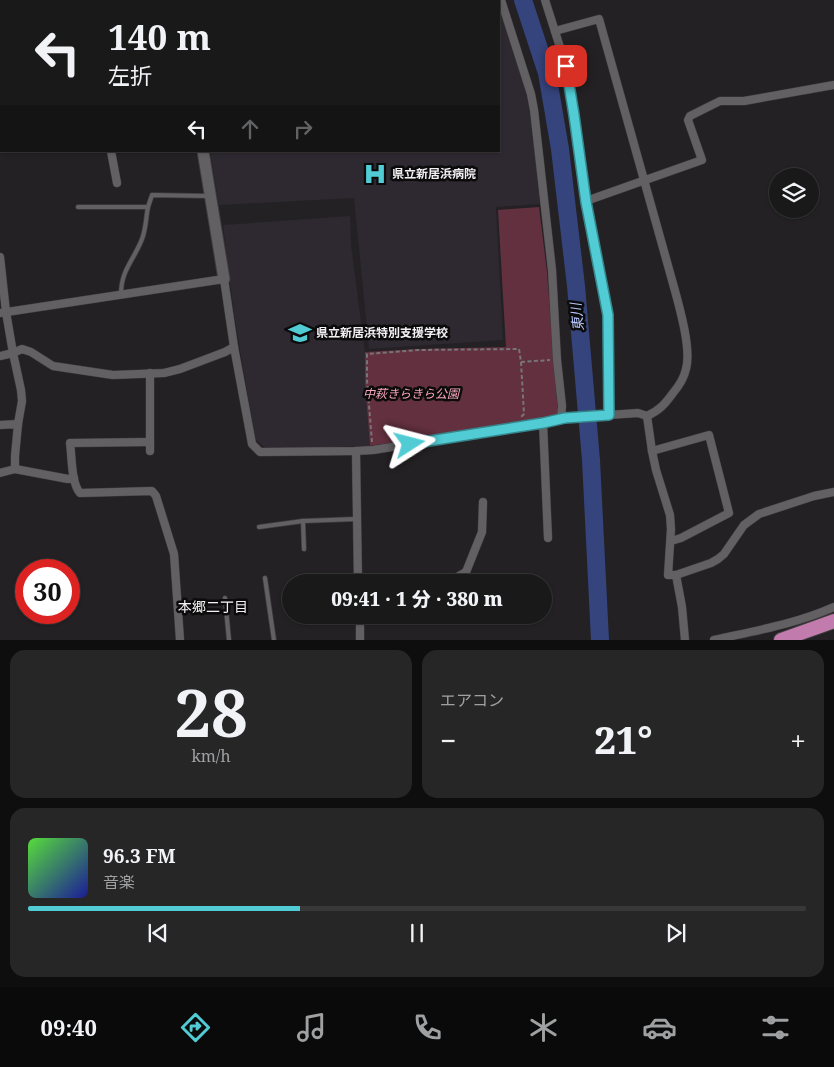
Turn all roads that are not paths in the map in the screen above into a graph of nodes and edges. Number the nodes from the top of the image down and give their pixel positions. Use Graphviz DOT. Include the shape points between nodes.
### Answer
graph roads {
  1 [pos="501,0"];
  2 [pos="545,0"];
  3 [pos="555,31"];
  4 [pos="834,85"];
  5 [pos="111,152"];
  6 [pos="203,152"];
  7 [pos="644,180"];
  8 [pos="117,183"];
  9 [pos="210,196"];
  10 [pos="586,202"];
  11 [pos="78,206"];
  12 [pos="148,207"];
  13 [pos="0,257"];
  14 [pos="224,279"];
  15 [pos="121,295"];
  16 [pos="3,312"];
  17 [pos="234,346"];
  18 [pos="13,353"];
  19 [pos="0,356"];
  20 [pos="150,374"];
  21 [pos="606,415"];
  22 [pos="647,416"];
  23 [pos="563,418"];
  24 [pos="543,423"];
  25 [pos="18,424"];
  26 [pos="0,425"];
  27 [pos="150,442"];
  28 [pos="652,450"];
  29 [pos="150,451"];
  30 [pos="356,451"];
  31 [pos="15,469"];
  32 [pos="0,473"];
  33 [pos="74,478"];
  34 [pos="834,492"];
  35 [pos="484,502"];
  36 [pos="356,519"];
  37 [pos="303,521"];
  38 [pos="259,527"];
  39 [pos="548,538"];
  40 [pos="671,542"];
  41 [pos="304,548"];
  42 [pos="358,574"];
  43 [pos="462,574"];
  44 [pos="676,575"];
  45 [pos="266,578"];
  46 [pos="225,598"];
  47 [pos="834,607"];
  48 [pos="834,621"];
  49 [pos="360,624"];
  50 [pos="180,640"];
  51 [pos="229,640"];
  52 [pos="274,640"];
  53 [pos="360,640"];
  54 [pos="685,640"];
  55 [pos="714,640"];
  56 [pos="781,640"];
  1 -- 23 [label="street" via="534,110 552,270"];
  2 -- 3 [label="street"];
  3 -- 7 [label="street" via="599,19"];
  3 -- 10 [label="street" via="566,66"];
  4 -- 7 [label="street" via="713,104 688,120 702,160"];
  5 -- 8 [label="street"];
  6 -- 9 [label="street"];
  7 -- 10 [label="street"];
  7 -- 22 [label="street" via="683,322 687,348 683,378 664,406"];
  9 -- 12 [label="lane" via="152,196"];
  9 -- 14 [label="street"];
  10 -- 21 [label="street" via="608,315"];
  11 -- 12 [label="lane"];
  12 -- 15 [label="lane" via="142,238 124,273"];
  13 -- 16 [label="street"];
  14 -- 15 [label="street"];
  14 -- 17 [label="street"];
  15 -- 16 [label="street"];
  16 -- 18 [label="street"];
  17 -- 20 [label="street" via="180,369"];
  17 -- 30 [label="street" via="252,444 260,452"];
  18 -- 19 [label="street"];
  18 -- 20 [label="street" via="22,349 53,366 86,372"];
  18 -- 25 [label="street" via="22,390"];
  20 -- 27 [label="street"];
  21 -- 22 [label="street" via="638,413"];
  21 -- 23 [label="street"];
  22 -- 28 [label="street"];
  23 -- 24 [label="street"];
  24 -- 30 [label="street"];
  24 -- 39 [label="street"];
  25 -- 26 [label="street"];
  25 -- 31 [label="street"];
  27 -- 29 [label="street"];
  27 -- 33 [label="street" via="70,443"];
  28 -- 40 [label="street" via="670,515"];
  28 -- 40 [label="street" via="709,435 729,513"];
  30 -- 36 [label="street"];
  31 -- 32 [label="street"];
  31 -- 33 [label="street"];
  33 -- 50 [label="street" via="80,493 152,491 156,496 174,554"];
  34 -- 44 [label="street" via="759,514 744,525 718,559"];
  35 -- 43 [label="street" via="482,532"];
  36 -- 37 [label="lane"];
  36 -- 42 [label="street"];
  37 -- 38 [label="lane"];
  37 -- 41 [label="lane"];
  40 -- 44 [label="street" via="668,575"];
  44 -- 54 [label="street"];
  45 -- 52 [label="lane"];
  46 -- 51 [label="lane"];
  47 -- 55 [label="street" via="776,626"];
  48 -- 56 [label="highway"];
  49 -- 53 [label="street"];
}
